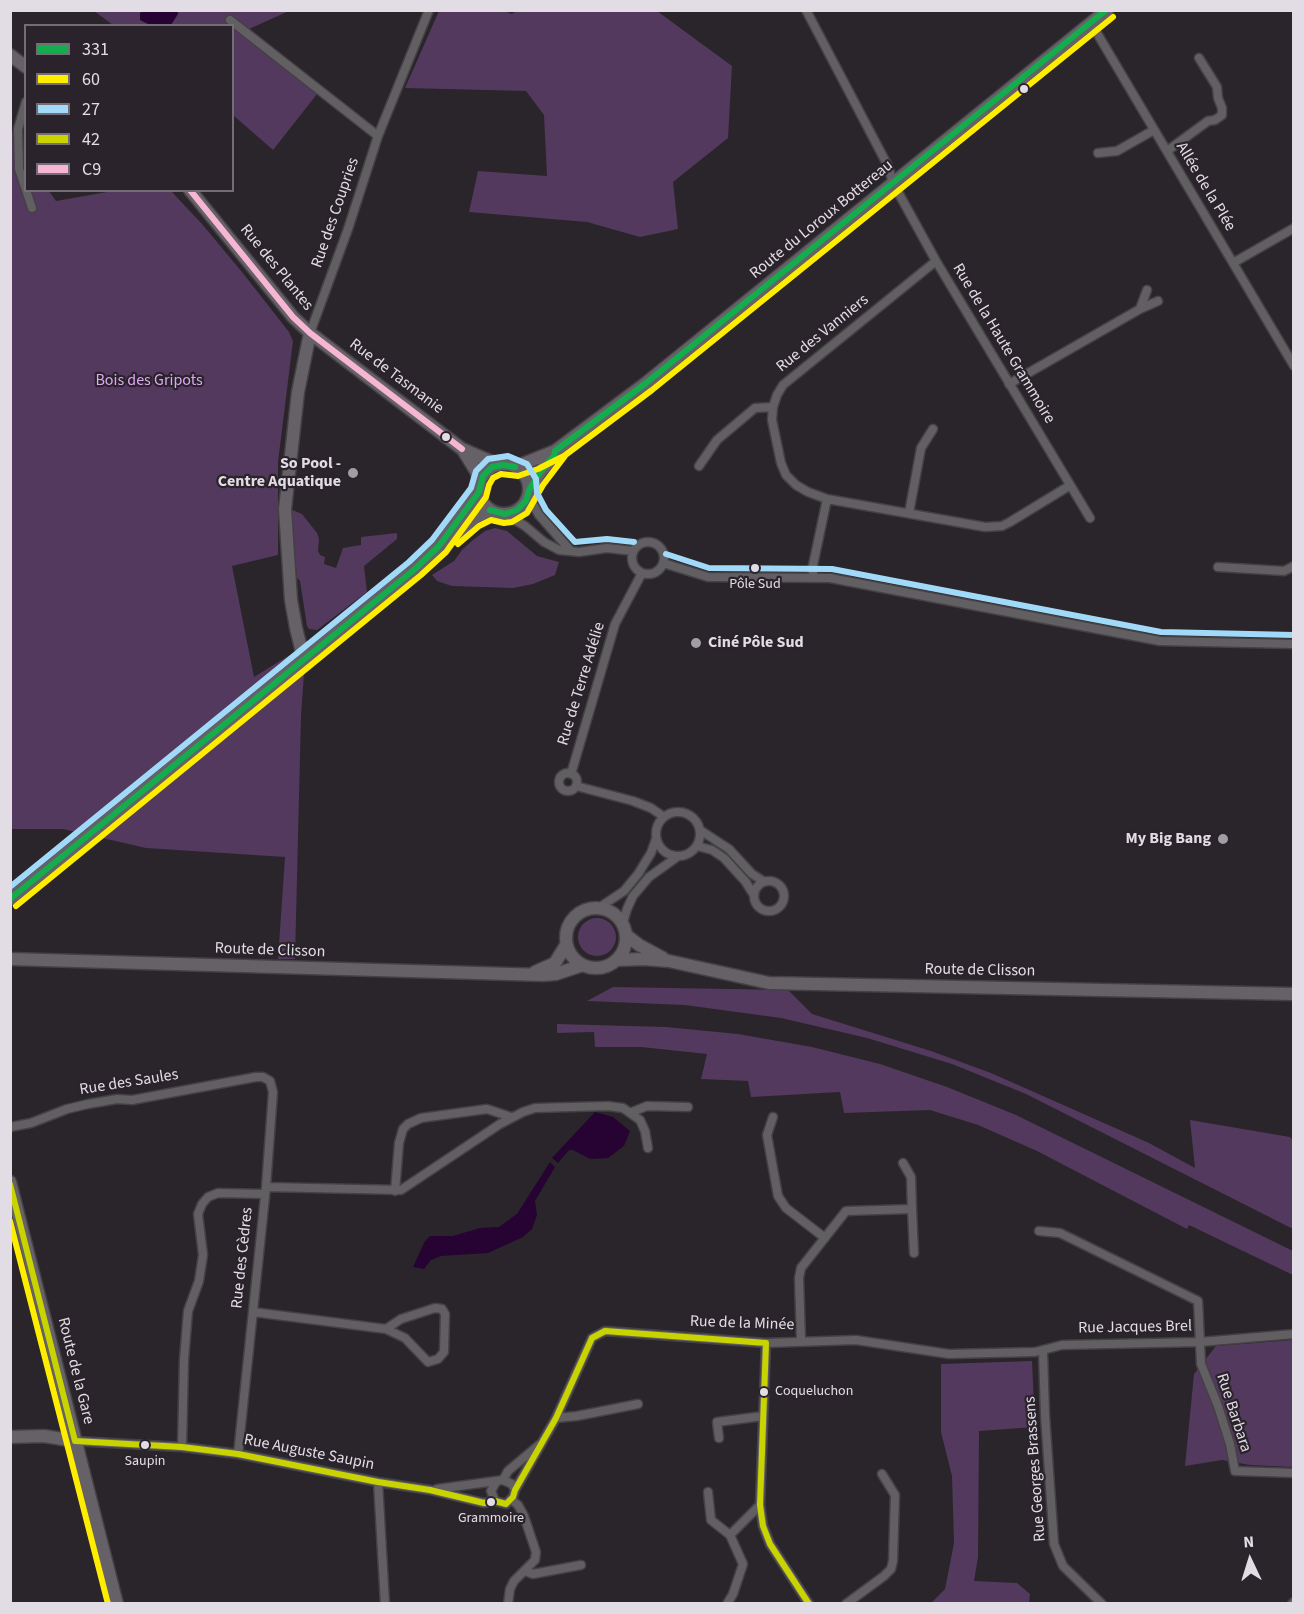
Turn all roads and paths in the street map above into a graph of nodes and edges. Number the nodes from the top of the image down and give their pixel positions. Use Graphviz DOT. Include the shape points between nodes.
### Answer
graph roads {
  1 [pos="429,10"];
  2 [pos="806,10"];
  3 [pos="1107,10"];
  4 [pos="230,20"];
  5 [pos="1090,23"];
  6 [pos="10,55"];
  7 [pos="1199,58"];
  8 [pos="24,66"];
  9 [pos="24,109"];
  10 [pos="1154,130"];
  11 [pos="378,136"];
  12 [pos="1167,151"];
  13 [pos="1098,153"];
  14 [pos="893,183"];
  15 [pos="24,184"];
  16 [pos="27,192"];
  17 [pos="192,192"];
  18 [pos="32,208"];
  19 [pos="1293,228"];
  20 [pos="936,261"];
  21 [pos="1233,263"];
  22 [pos="1147,290"];
  23 [pos="1158,301"];
  24 [pos="1140,309"];
  25 [pos="310,333"];
  26 [pos="1293,366"];
  27 [pos="1009,384"];
  28 [pos="773,407"];
  29 [pos="933,429"];
  30 [pos="462,449"];
  31 [pos="555,451"];
  32 [pos="499,465"];
  33 [pos="699,466"];
  34 [pos="515,467"];
  35 [pos="1069,486"];
  36 [pos="480,487"];
  37 [pos="528,493"];
  38 [pos="827,499"];
  39 [pos="490,510"];
  40 [pos="909,513"];
  41 [pos="505,514"];
  42 [pos="1090,518"];
  43 [pos="439,546"];
  44 [pos="570,550"];
  45 [pos="633,551"];
  46 [pos="663,563"];
  47 [pos="1293,566"];
  48 [pos="1218,567"];
  49 [pos="642,573"];
  50 [pos="814,577"];
  51 [pos="1293,644"];
  52 [pos="304,660"];
  53 [pos="571,774"];
  54 [pos="576,786"];
  55 [pos="664,817"];
  56 [pos="700,830"];
  57 [pos="656,839"];
  58 [pos="697,846"];
  59 [pos="676,857"];
  60 [pos="763,881"];
  61 [pos="754,895"];
  62 [pos="10,900"];
  63 [pos="600,908"];
  64 [pos="625,929"];
  65 [pos="566,945"];
  66 [pos="10,959"];
  67 [pos="616,960"];
  68 [pos="669,961"];
  69 [pos="583,965"];
  70 [pos="528,975"];
  71 [pos="1293,994"];
  72 [pos="256,1077"];
  73 [pos="688,1107"];
  74 [pos="632,1112"];
  75 [pos="511,1117"];
  76 [pos="773,1117"];
  77 [pos="10,1127"];
  78 [pos="648,1148"];
  79 [pos="903,1163"];
  80 [pos="10,1182"];
  81 [pos="265,1190"];
  82 [pos="395,1191"];
  83 [pos="912,1209"];
  84 [pos="1039,1232"];
  85 [pos="825,1238"];
  86 [pos="914,1253"];
  87 [pos="253,1312"];
  88 [pos="386,1329"];
  89 [pos="1293,1334"];
  90 [pos="801,1341"];
  91 [pos="1200,1341"];
  92 [pos="766,1343"];
  93 [pos="1043,1352"];
  94 [pos="979,1354"];
  95 [pos="638,1404"];
  96 [pos="763,1416"];
  97 [pos="556,1418"];
  98 [pos="10,1437"];
  99 [pos="719,1438"];
  100 [pos="75,1441"];
  101 [pos="544,1441"];
  102 [pos="182,1447"];
  103 [pos="238,1454"];
  104 [pos="1293,1473"];
  105 [pos="882,1474"];
  106 [pos="499,1481"];
  107 [pos="378,1482"];
  108 [pos="430,1490"];
  109 [pos="514,1490"];
  110 [pos="708,1492"];
  111 [pos="512,1500"];
  112 [pos="495,1502"];
  113 [pos="760,1505"];
  114 [pos="730,1535"];
  115 [pos="581,1565"];
  116 [pos="525,1571"];
  117 [pos="117,1604"];
  118 [pos="386,1604"];
  119 [pos="508,1604"];
  120 [pos="726,1604"];
  121 [pos="810,1604"];
  122 [pos="846,1604"];
  123 [pos="1102,1604"];
  1 -- 11 [label="street, Rue des Coupries"];
  2 -- 14 [label="street, Rue de la Haute Grammoire" via="888,166"];
  3 -- 5 [label="main road, Route du Loroux Bottereau"];
  4 -- 11 [label="street"];
  5 -- 10 [label="street, Allée de la Plée"];
  5 -- 14 [label="main road, Route du Loroux Bottereau"];
  6 -- 8 [label="main road"];
  7 -- 12 [label="street" via="1217,87 1222,115"];
  9 -- 15 [label="street" via="18,129 19,169"];
  10 -- 12 [label="street, Allée de la Plée"];
  10 -- 13 [label="street" via="1117,151"];
  11 -- 25 [label="street, Rue des Coupries"];
  12 -- 21 [label="street, Allée de la Plée"];
  14 -- 20 [label="street, Rue de la Haute Grammoire"];
  14 -- 31 [label="main road, Route du Loroux Bottereau" via="646,383"];
  16 -- 18 [label="street"];
  17 -- 25 [label="main road, Rue des Plantes"];
  19 -- 21 [label="street"];
  20 -- 27 [label="street, Rue de la Haute Grammoire"];
  20 -- 28 [label="street, Rue des Vanniers" via="783,385"];
  21 -- 26 [label="street, Allée de la Plée"];
  22 -- 24 [label="street"];
  23 -- 24 [label="street"];
  24 -- 27 [label="street"];
  25 -- 30 [label="main road, Rue de Tasmanie"];
  25 -- 52 [label="main road, Rue des Plantes" via="298,392 285,509 291,600"];
  27 -- 35 [label="street, Rue de la Haute Grammoire"];
  28 -- 33 [label="street" via="755,408 717,440"];
  28 -- 38 [label="street" via="772,420 786,475 796,485"];
  29 -- 40 [label="street" via="921,448"];
  30 -- 32 [label="main road, Rue de Tasmanie"];
  30 -- 36 [label="main road, Rue de Tasmanie" via="476,471"];
  31 -- 34 [label="main road, Route du Loroux Bottereau"];
  31 -- 37 [label="main road, Route du Loroux Bottereau"];
  32 -- 34 [label="main road"];
  32 -- 36 [label="main road" via="487,471"];
  34 -- 37 [label="main road" via="525,477"];
  35 -- 40 [label="street" via="1002,526 986,527"];
  35 -- 42 [label="street, Rue de la Haute Grammoire"];
  36 -- 39 [label="main road" via="484,505"];
  36 -- 43 [label="main road"];
  37 -- 41 [label="main road" via="522,506"];
  37 -- 44 [label="street" via="539,515"];
  38 -- 40 [label="street"];
  38 -- 50 [label="street" via="812,570"];
  39 -- 41 [label="main road"];
  39 -- 43 [label="main road"];
  41 -- 44 [label="street" via="551,547"];
  43 -- 52 [label="main road"];
  44 -- 45 [label="street"];
  45 -- 46 [label="street" via="643,543 654,543 662,550"];
  45 -- 49 [label="street" via="633,565"];
  46 -- 49 [label="street" via="655,572"];
  46 -- 50 [label="street" via="708,578"];
  47 -- 48 [label="street" via="1284,571"];
  49 -- 53 [label="street, Rue de Terre Adélie" via="615,624"];
  50 -- 51 [label="street" via="1160,641"];
  52 -- 62 [label="main road"];
  53 -- 54 [label="street"];
  53 -- 54 [label="street" via="561,777 560,786 570,791"];
  54 -- 55 [label="street" via="633,801"];
  55 -- 56 [label="street" via="676,812 688,814"];
  55 -- 57 [label="street" via="657,827"];
  56 -- 58 [label="street"];
  56 -- 60 [label="street" via="729,849"];
  57 -- 59 [label="street" via="665,853"];
  57 -- 63 [label="street" via="638,874 624,891"];
  58 -- 59 [label="street"];
  58 -- 61 [label="street" via="724,858"];
  59 -- 64 [label="street" via="649,877 633,896"];
  60 -- 61 [label="street"];
  60 -- 61 [label="street" via="774,881 781,887 782,903 772,911 763,910"];
  63 -- 64 [label="main road" via="616,914"];
  63 -- 65 [label="main road" via="590,908 573,918"];
  64 -- 67 [label="main road" via="625,946"];
  64 -- 68 [label="main road, Route de Clisson" via="639,945"];
  65 -- 69 [label="main road"];
  65 -- 70 [label="main road, Route de Clisson" via="555,963"];
  66 -- 70 [label="main road, Route de Clisson"];
  67 -- 68 [label="main road, Route de Clisson"];
  67 -- 69 [label="main road" via="601,968"];
  68 -- 71 [label="main road, Route de Clisson" via="769,983"];
  69 -- 70 [label="main road, Route de Clisson" via="556,974"];
  72 -- 77 [label="street, Rue des Saules" via="67,1109"];
  72 -- 81 [label="street, Rue des Cèdres" via="268,1079 272,1086"];
  73 -- 74 [label="street" via="647,1106"];
  74 -- 75 [label="street" via="608,1106 555,1106"];
  74 -- 78 [label="street" via="645,1131"];
  75 -- 82 [label="street"];
  75 -- 82 [label="street" via="487,1109 421,1118 408,1124 399,1143"];
  76 -- 85 [label="street" via="767,1135 778,1196 786,1208"];
  79 -- 83 [label="street" via="911,1177"];
  80 -- 100 [label="main road, Route de la Gare"];
  81 -- 82 [label="street"];
  81 -- 87 [label="street, Rue des Cèdres"];
  81 -- 102 [label="street" via="218,1193 201,1204 198,1214 203,1255 188,1311"];
  83 -- 85 [label="street" via="846,1211"];
  83 -- 86 [label="street"];
  84 -- 91 [label="street" via="1060,1233 1198,1301"];
  85 -- 90 [label="street" via="800,1272"];
  87 -- 88 [label="street"];
  87 -- 103 [label="street, Rue des Cèdres"];
  88 -- 88 [label="street" via="405,1338 428,1362 444,1352 442,1309 401,1319"];
  89 -- 91 [label="street, Rue Jacques Brel"];
  90 -- 92 [label="street, Rue de la Minée"];
  90 -- 94 [label="street, Rue de la Minée" via="856,1340 949,1354"];
  91 -- 93 [label="street, Rue Jacques Brel" via="1062,1345"];
  91 -- 104 [label="street, Rue Barbara" via="1201,1364 1218,1406 1235,1471"];
  92 -- 96 [label="street"];
  92 -- 97 [label="street, Rue de la Minée" via="605,1331 592,1338"];
  93 -- 94 [label="street, Rue Jacques Brel"];
  93 -- 123 [label="street, Rue Georges Brassens" via="1054,1544 1063,1566"];
  95 -- 97 [label="street"];
  96 -- 99 [label="street" via="717,1422"];
  96 -- 113 [label="street"];
  97 -- 101 [label="street, Rue de la Minée"];
  98 -- 100 [label="main road" via="45,1436"];
  100 -- 102 [label="street, Rue Auguste Saupin"];
  100 -- 117 [label="main road, Route de la Gare"];
  101 -- 106 [label="street, Rue de la Minée"];
  101 -- 109 [label="street, Rue de la Minée"];
  102 -- 103 [label="street, Rue Auguste Saupin"];
  103 -- 107 [label="street, Rue Auguste Saupin"];
  105 -- 122 [label="street" via="895,1495 891,1569"];
  106 -- 108 [label="street, Rue Auguste Saupin"];
  106 -- 109 [label="street" via="512,1484"];
  106 -- 112 [label="street" via="490,1491"];
  107 -- 108 [label="street, Rue Auguste Saupin"];
  107 -- 118 [label="street"];
  108 -- 112 [label="street, Rue Auguste Saupin"];
  109 -- 111 [label="street"];
  110 -- 114 [label="street" via="711,1520"];
  111 -- 112 [label="street" via="506,1504"];
  111 -- 116 [label="street" via="524,1516 536,1552 536,1560"];
  113 -- 114 [label="street"];
  113 -- 121 [label="street" via="770,1544"];
  114 -- 120 [label="street" via="743,1564"];
  115 -- 116 [label="street" via="532,1574"];
  116 -- 119 [label="street" via="514,1581"];
}
